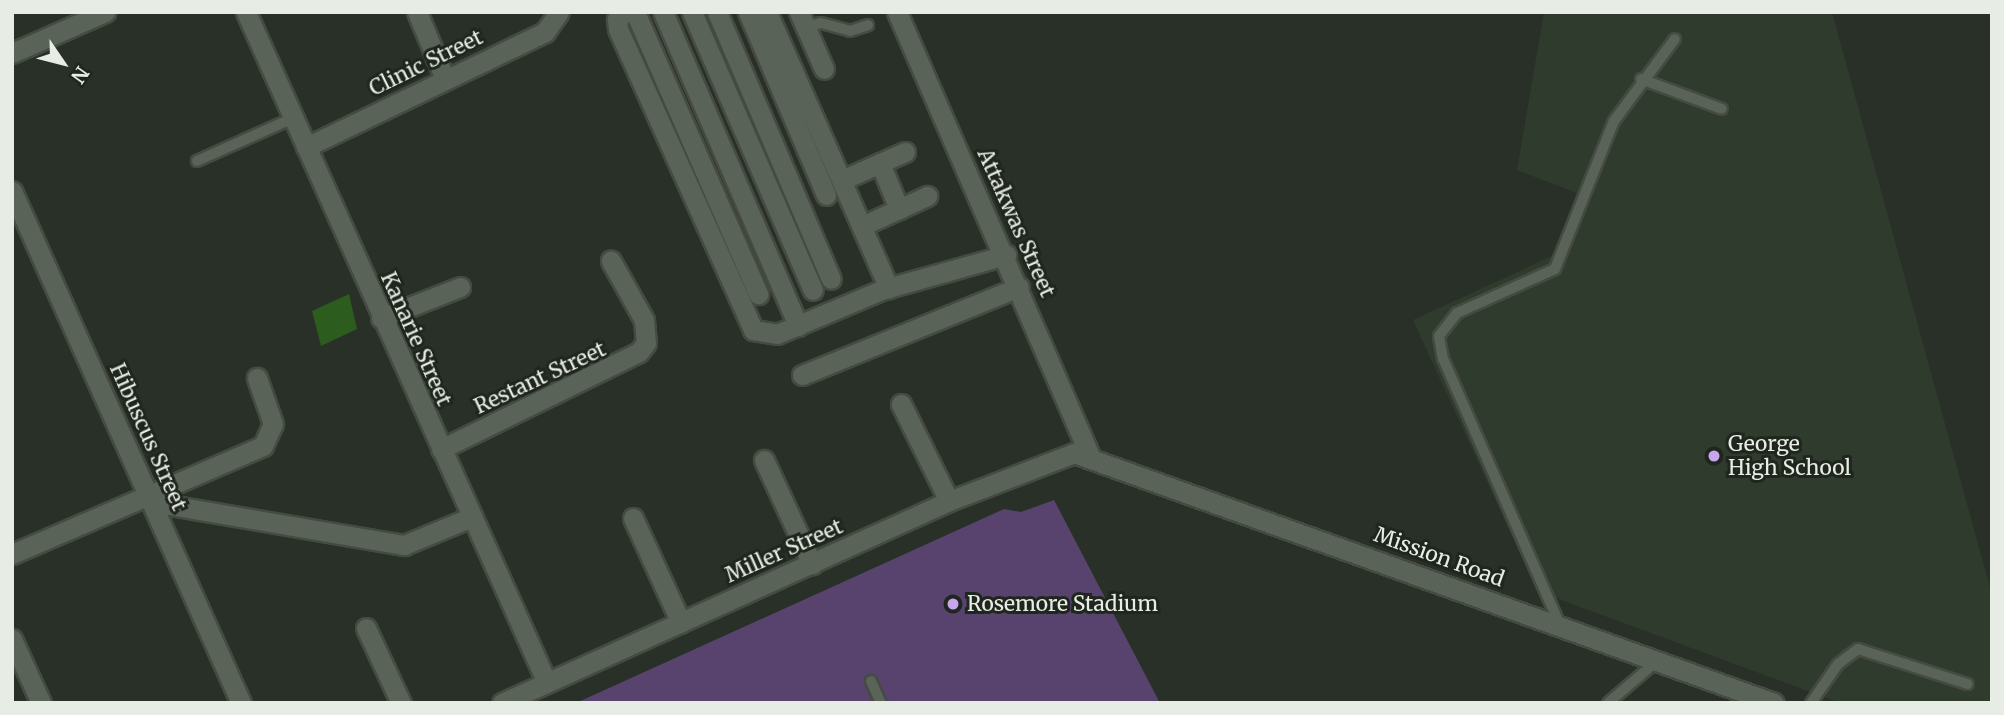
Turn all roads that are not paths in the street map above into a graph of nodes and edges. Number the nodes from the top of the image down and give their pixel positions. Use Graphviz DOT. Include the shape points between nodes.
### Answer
graph roads {
  1 [pos="106,12"];
  2 [pos="246,12"];
  3 [pos="417,12"];
  4 [pos="559,12"];
  5 [pos="625,12"];
  6 [pos="635,12"];
  7 [pos="663,12"];
  8 [pos="692,12"];
  9 [pos="717,12"];
  10 [pos="748,12"];
  11 [pos="767,12"];
  12 [pos="898,12"];
  13 [pos="802,20"];
  14 [pos="868,25"];
  15 [pos="779,38"];
  16 [pos="1675,39"];
  17 [pos="12,53"];
  18 [pos="824,69"];
  19 [pos="445,79"];
  20 [pos="1641,79"];
  21 [pos="1722,109"];
  22 [pos="293,118"];
  23 [pos="817,122"];
  24 [pos="798,131"];
  25 [pos="772,143"];
  26 [pos="306,147"];
  27 [pos="753,152"];
  28 [pos="905,152"];
  29 [pos="197,161"];
  30 [pos="728,163"];
  31 [pos="880,163"];
  32 [pos="705,173"];
  33 [pos="842,180"];
  34 [pos="686,182"];
  35 [pos="12,191"];
  36 [pos="826,195"];
  37 [pos="927,196"];
  38 [pos="899,209"];
  39 [pos="751,216"];
  40 [pos="805,220"];
  41 [pos="728,226"];
  42 [pos="862,226"];
  43 [pos="787,228"];
  44 [pos="708,234"];
  45 [pos="761,239"];
  46 [pos="1006,256"];
  47 [pos="611,261"];
  48 [pos="831,279"];
  49 [pos="460,287"];
  50 [pos="1019,287"];
  51 [pos="889,288"];
  52 [pos="813,290"];
  53 [pos="758,295"];
  54 [pos="382,318"];
  55 [pos="798,326"];
  56 [pos="802,375"];
  57 [pos="257,378"];
  58 [pos="901,404"];
  59 [pos="440,449"];
  60 [pos="1089,453"];
  61 [pos="764,460"];
  62 [pos="151,500"];
  63 [pos="949,500"];
  64 [pos="472,517"];
  65 [pos="633,519"];
  66 [pos="12,554"];
  67 [pos="812,564"];
  68 [pos="681,623"];
  69 [pos="1560,625"];
  70 [pos="366,628"];
  71 [pos="12,639"];
  72 [pos="1657,660"];
  73 [pos="871,681"];
  74 [pos="547,683"];
  75 [pos="1968,684"];
  76 [pos="41,703"];
  77 [pos="241,703"];
  78 [pos="401,703"];
  79 [pos="502,703"];
  80 [pos="881,703"];
  81 [pos="1608,703"];
  82 [pos="1774,703"];
  83 [pos="1811,703"];
  1 -- 17 [label="street"];
  2 -- 22 [label="street, Kanarie Street"];
  3 -- 19 [label="street"];
  4 -- 19 [label="street, Clinic Street" via="545,32"];
  5 -- 34 [label="street" via="617,19 618,29"];
  6 -- 32 [label="street"];
  7 -- 30 [label="street"];
  8 -- 27 [label="street"];
  9 -- 25 [label="street"];
  10 -- 24 [label="street"];
  11 -- 15 [label="street"];
  12 -- 46 [label="street, Attakwas Street"];
  13 -- 14 [label="lane" via="850,31"];
  13 -- 15 [label="street"];
  13 -- 18 [label="street"];
  15 -- 23 [label="street"];
  16 -- 20 [label="lane"];
  19 -- 26 [label="street, Clinic Street"];
  20 -- 21 [label="lane"];
  20 -- 69 [label="lane" via="1614,121 1555,269 1457,313 1440,336 1443,359"];
  22 -- 26 [label="street, Kanarie Street"];
  22 -- 29 [label="lane"];
  23 -- 24 [label="street"];
  23 -- 33 [label="street"];
  24 -- 25 [label="street"];
  24 -- 36 [label="street"];
  25 -- 27 [label="street"];
  25 -- 40 [label="street"];
  26 -- 54 [label="street, Kanarie Street"];
  27 -- 30 [label="street"];
  27 -- 43 [label="street"];
  28 -- 31 [label="street"];
  30 -- 32 [label="street"];
  30 -- 39 [label="street"];
  31 -- 33 [label="street"];
  31 -- 38 [label="street"];
  32 -- 34 [label="street"];
  32 -- 41 [label="street"];
  33 -- 42 [label="street"];
  34 -- 44 [label="street"];
  35 -- 62 [label="street, Hibuscus Street"];
  37 -- 38 [label="street"];
  38 -- 42 [label="street"];
  39 -- 41 [label="street"];
  39 -- 45 [label="street"];
  40 -- 43 [label="street"];
  40 -- 48 [label="street"];
  41 -- 44 [label="street"];
  41 -- 53 [label="street"];
  42 -- 51 [label="street"];
  43 -- 45 [label="street"];
  43 -- 52 [label="street"];
  44 -- 55 [label="street" via="753,330 768,336"];
  45 -- 55 [label="street"];
  46 -- 50 [label="street, Attakwas Street"];
  46 -- 51 [label="street"];
  47 -- 59 [label="street, Restant Street" via="644,320 646,343 639,352"];
  49 -- 54 [label="street"];
  50 -- 56 [label="street"];
  50 -- 60 [label="street, Attakwas Street"];
  51 -- 55 [label="street"];
  54 -- 59 [label="street, Kanarie Street"];
  57 -- 62 [label="street" via="273,424 270,439"];
  58 -- 63 [label="street"];
  59 -- 64 [label="street, Kanarie Street"];
  60 -- 63 [label="street, Miller Street" via="1064,456"];
  60 -- 69 [label="street, Mission Road"];
  61 -- 67 [label="street"];
  62 -- 64 [label="street" via="404,545"];
  62 -- 66 [label="street"];
  62 -- 77 [label="street, Hibuscus Street"];
  63 -- 67 [label="street, Miller Street"];
  64 -- 74 [label="street, Kanarie Street"];
  65 -- 68 [label="street"];
  67 -- 68 [label="street, Miller Street"];
  68 -- 74 [label="street, Miller Street"];
  69 -- 72 [label="street, Mission Road"];
  70 -- 78 [label="street"];
  71 -- 76 [label="street"];
  72 -- 81 [label="lane"];
  72 -- 82 [label="street, Mission Road"];
  73 -- 80 [label="lane"];
  74 -- 79 [label="street, Miller Street"];
  75 -- 83 [label="lane" via="1857,649 1838,664"];
}
